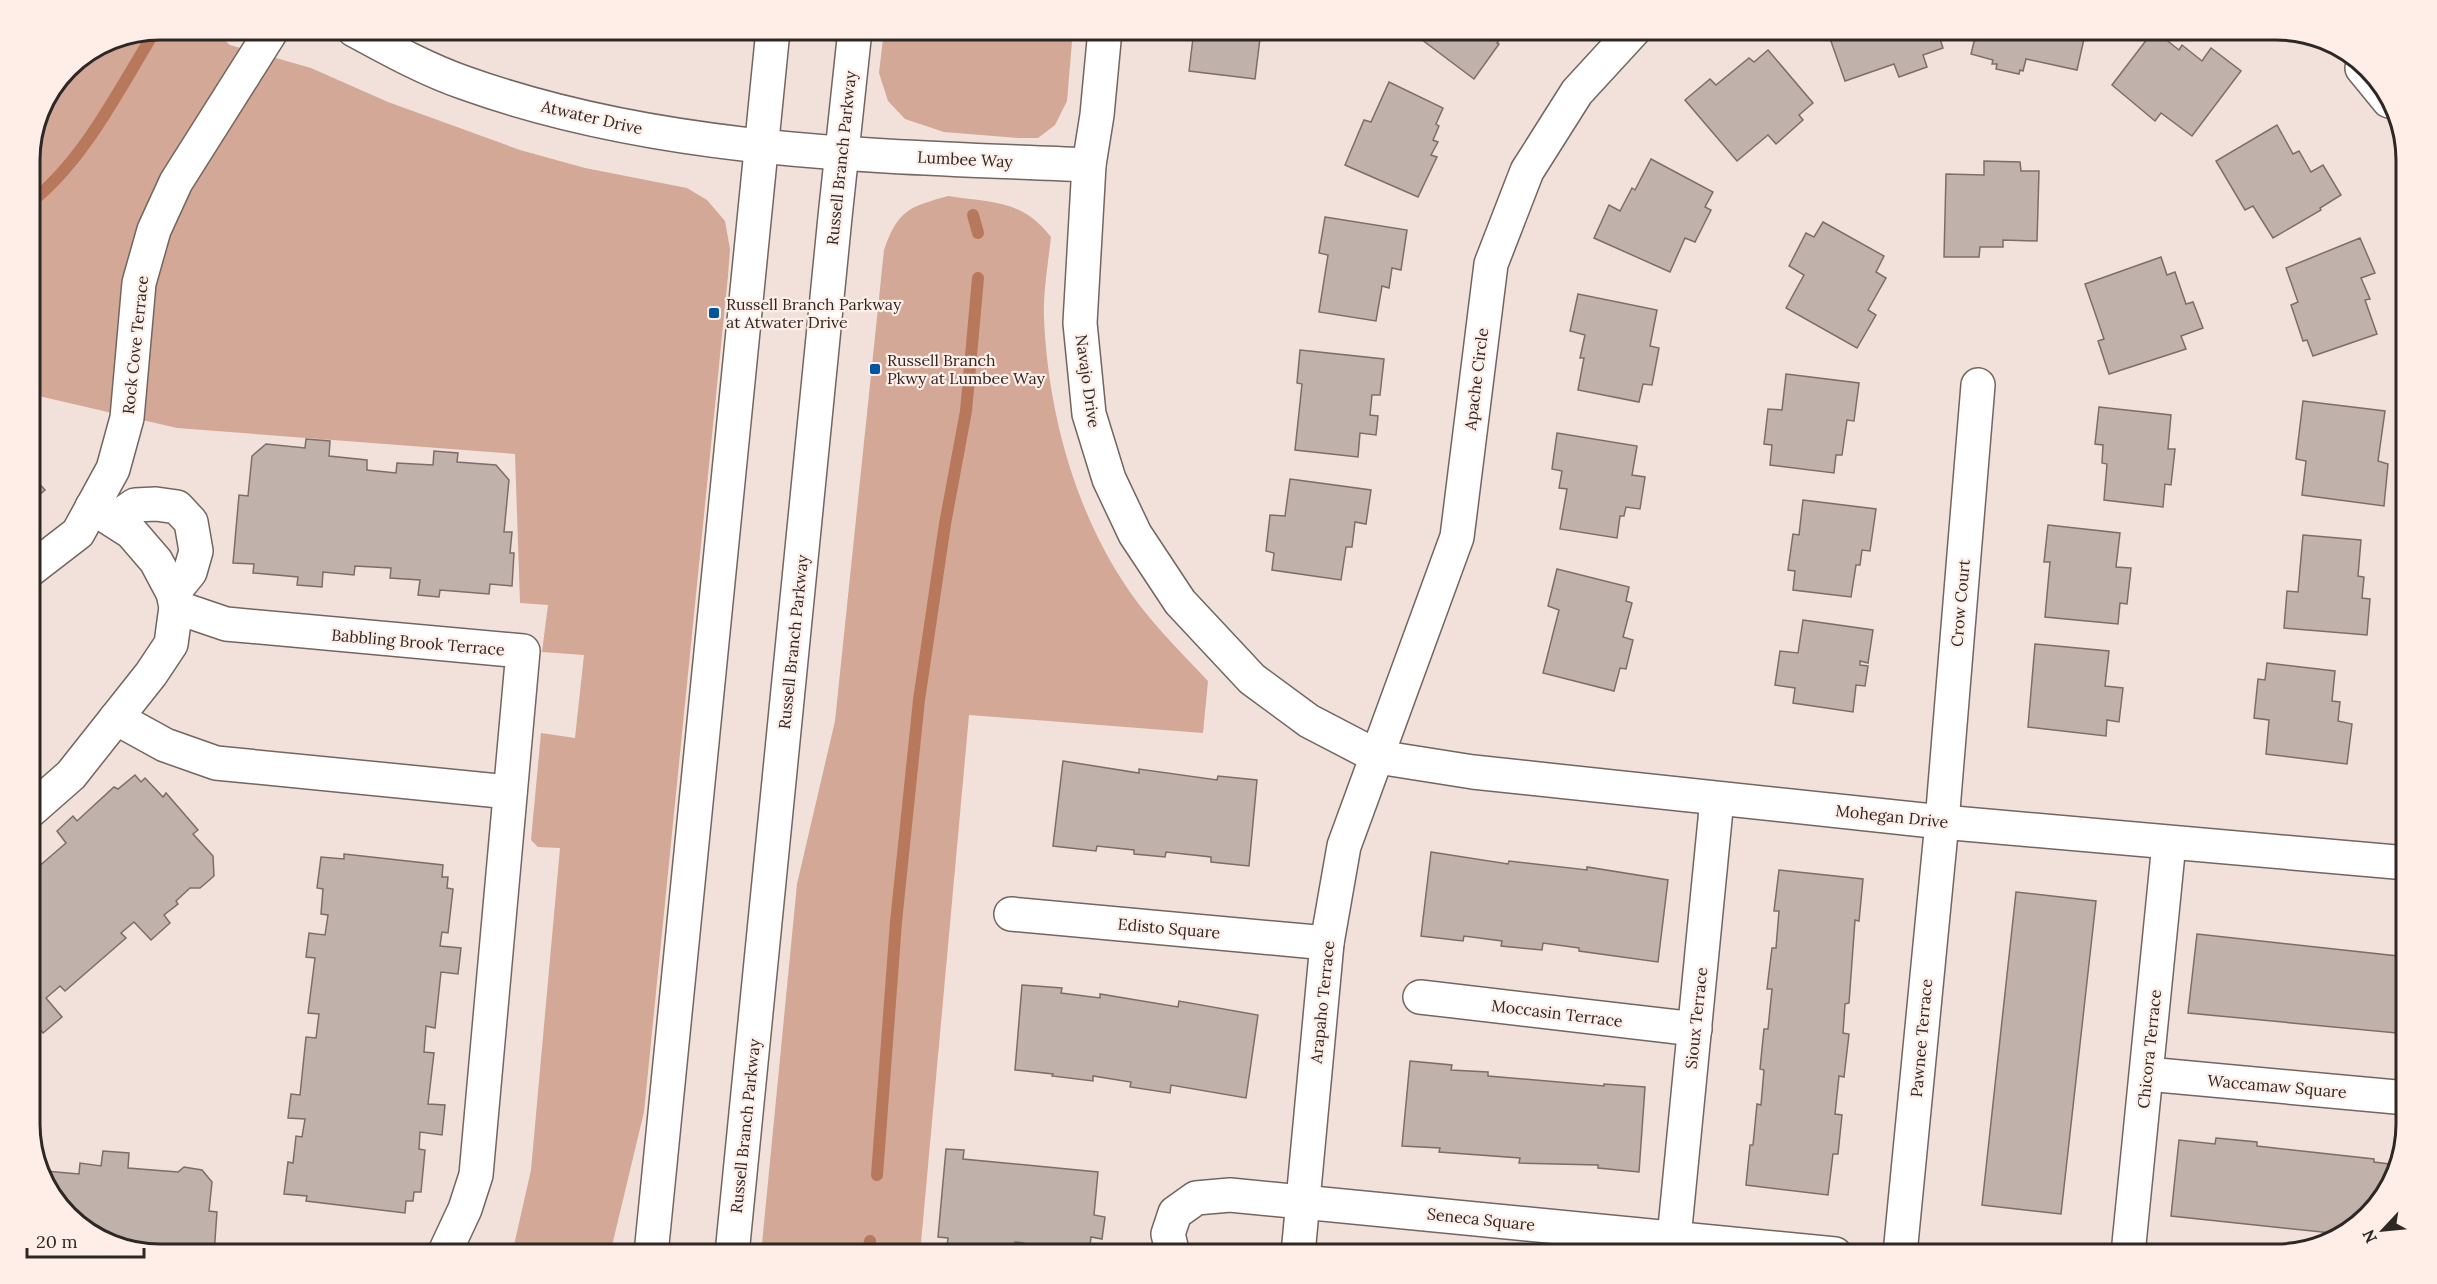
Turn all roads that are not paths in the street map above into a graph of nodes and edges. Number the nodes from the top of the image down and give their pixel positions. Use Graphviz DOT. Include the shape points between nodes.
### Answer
graph roads {
  1 [pos="266,40"];
  2 [pos="375,40"];
  3 [pos="772,40"];
  4 [pos="854,40"];
  5 [pos="1104,40"];
  6 [pos="1625,40"];
  7 [pos="760,144"];
  8 [pos="842,153"];
  9 [pos="1089,165"];
  10 [pos="1978,385"];
  11 [pos="102,514"];
  12 [pos="41,562"];
  13 [pos="174,600"];
  14 [pos="116,718"];
  15 [pos="1378,757"];
  16 [pos="510,792"];
  17 [pos="1717,799"];
  18 [pos="41,801"];
  19 [pos="1942,822"];
  20 [pos="2169,843"];
  21 [pos="2396,862"];
  22 [pos="1011,914"];
  23 [pos="1327,943"];
  24 [pos="1420,997"];
  25 [pos="1695,1029"];
  26 [pos="2147,1074"];
  27 [pos="2396,1097"];
  28 [pos="1303,1201"];
  29 [pos="1674,1238"];
  30 [pos="449,1244"];
  31 [pos="652,1244"];
  32 [pos="733,1244"];
  33 [pos="1170,1244"];
  34 [pos="1299,1244"];
  35 [pos="1734,1244"];
  36 [pos="1901,1244"];
  37 [pos="2129,1244"];
  1 -- 11 [label="street, Rock Cove Terrace" via="176,182 154,230 139,283 127,418"];
  2 -- 7 [label="street, Atwater Drive" via="464,83 568,114 651,131"];
  3 -- 7 [label="street"];
  4 -- 8 [label="street, Russell Branch Parkway"];
  5 -- 9 [label="street, Navajo Drive"];
  6 -- 15 [label="street, Apache Circle" via="1577,92 1527,171 1491,264 1457,537"];
  7 -- 8 [label="street, Atwater Drive"];
  7 -- 31 [label="street"];
  8 -- 9 [label="street, Lumbee Way"];
  8 -- 32 [label="street, Russell Branch Parkway"];
  9 -- 15 [label="street, Navajo Drive" via="1080,323 1089,414 1109,479 1135,534 1180,602 1252,679 1309,721"];
  10 -- 19 [label="street, Crow Court"];
  11 -- 12 [label="street, Rock Cove Terrace"];
  11 -- 13 [label="street" via="130,532 156,561"];
  11 -- 13 [label="street" via="156,504 177,507 191,522 196,551 190,572"];
  13 -- 14 [label="street" via="171,644"];
  13 -- 16 [label="street, Babbling Brook Terrace" via="226,624 523,651"];
  14 -- 16 [label="street" via="165,745 216,763"];
  14 -- 18 [label="street" via="71,775"];
  15 -- 17 [label="street, Mohegan Drive" via="1473,772"];
  15 -- 23 [label="street, Arapaho Terrace" via="1344,846"];
  16 -- 30 [label="street, Babbling Brook Terrace" via="476,1175"];
  17 -- 19 [label="street, Mohegan Drive"];
  17 -- 25 [label="street, Sioux Terrace"];
  19 -- 20 [label="street, Mohegan Drive"];
  19 -- 36 [label="street, Pawnee Terrace"];
  20 -- 21 [label="street, Mohegan Drive"];
  20 -- 26 [label="street, Chicora Terrace"];
  22 -- 23 [label="street, Edisto Square"];
  23 -- 28 [label="street, Arapaho Terrace"];
  24 -- 25 [label="street, Moccasin Terrace"];
  25 -- 29 [label="street, Sioux Terrace"];
  26 -- 27 [label="street, Waccamaw Square"];
  26 -- 37 [label="street, Chicora Terrace"];
  28 -- 29 [label="street, Seneca Square"];
  28 -- 33 [label="street, Seneca Square" via="1230,1195 1196,1198 1175,1213 1168,1234"];
  28 -- 34 [label="street, Arapaho Terrace"];
  29 -- 35 [label="street, Seneca Square"];
}
